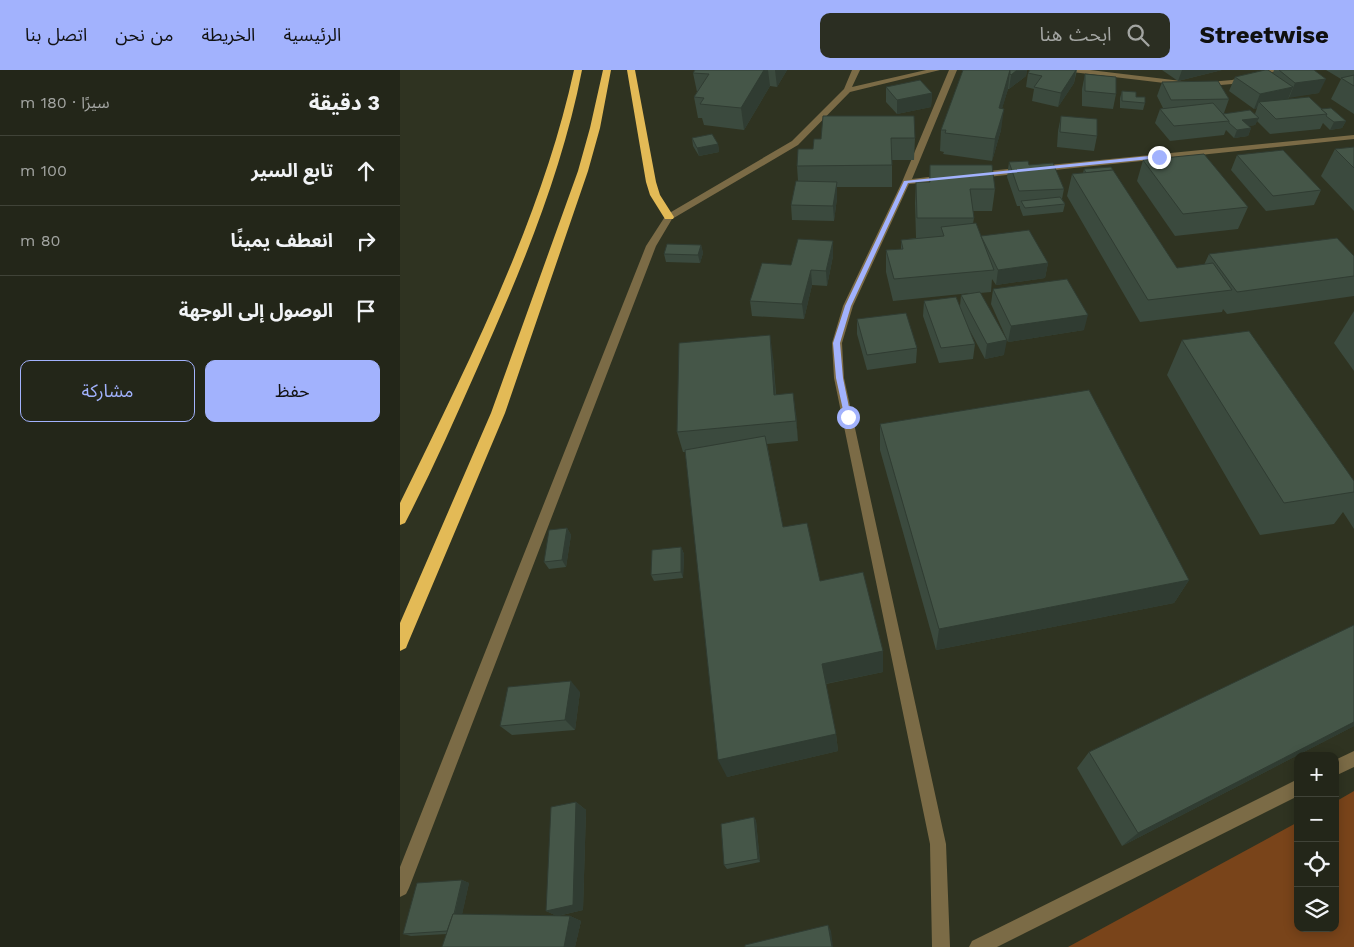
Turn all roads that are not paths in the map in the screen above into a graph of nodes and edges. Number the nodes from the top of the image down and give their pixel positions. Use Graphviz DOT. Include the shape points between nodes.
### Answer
graph roads {
  1 [pos="578,70"];
  2 [pos="607,70"];
  3 [pos="631,70"];
  4 [pos="856,70"];
  5 [pos="936,70"];
  6 [pos="953,70"];
  7 [pos="1072,70"];
  8 [pos="1276,70"];
  9 [pos="847,90"];
  10 [pos="1354,137"];
  11 [pos="964,176"];
  12 [pos="954,177"];
  13 [pos="906,182"];
  14 [pos="669,217"];
  15 [pos="400,519"];
  16 [pos="400,643"];
  17 [pos="1354,759"];
  18 [pos="1339,766"];
  19 [pos="1294,789"];
  20 [pos="400,888"];
  21 [pos="942,947"];
  22 [pos="978,947"];
  1 -- 15 [label="highway" via="572,102 531,227 463,388"];
  2 -- 16 [label="highway" via="583,171 498,412"];
  3 -- 14 [label="highway" via="652,189"];
  4 -- 9 [label="street"];
  5 -- 9 [label="street"];
  6 -- 13 [label="street"];
  7 -- 8 [label="street" via="1198,85 1232,82"];
  9 -- 14 [label="street" via="795,143"];
  10 -- 11 [label="street"];
  12 -- 13 [label="street"];
  13 -- 21 [label="street" via="848,306 837,343 839,378 938,844"];
  14 -- 20 [label="street" via="651,246"];
  17 -- 18 [label="street"];
  19 -- 22 [label="street"];
}
